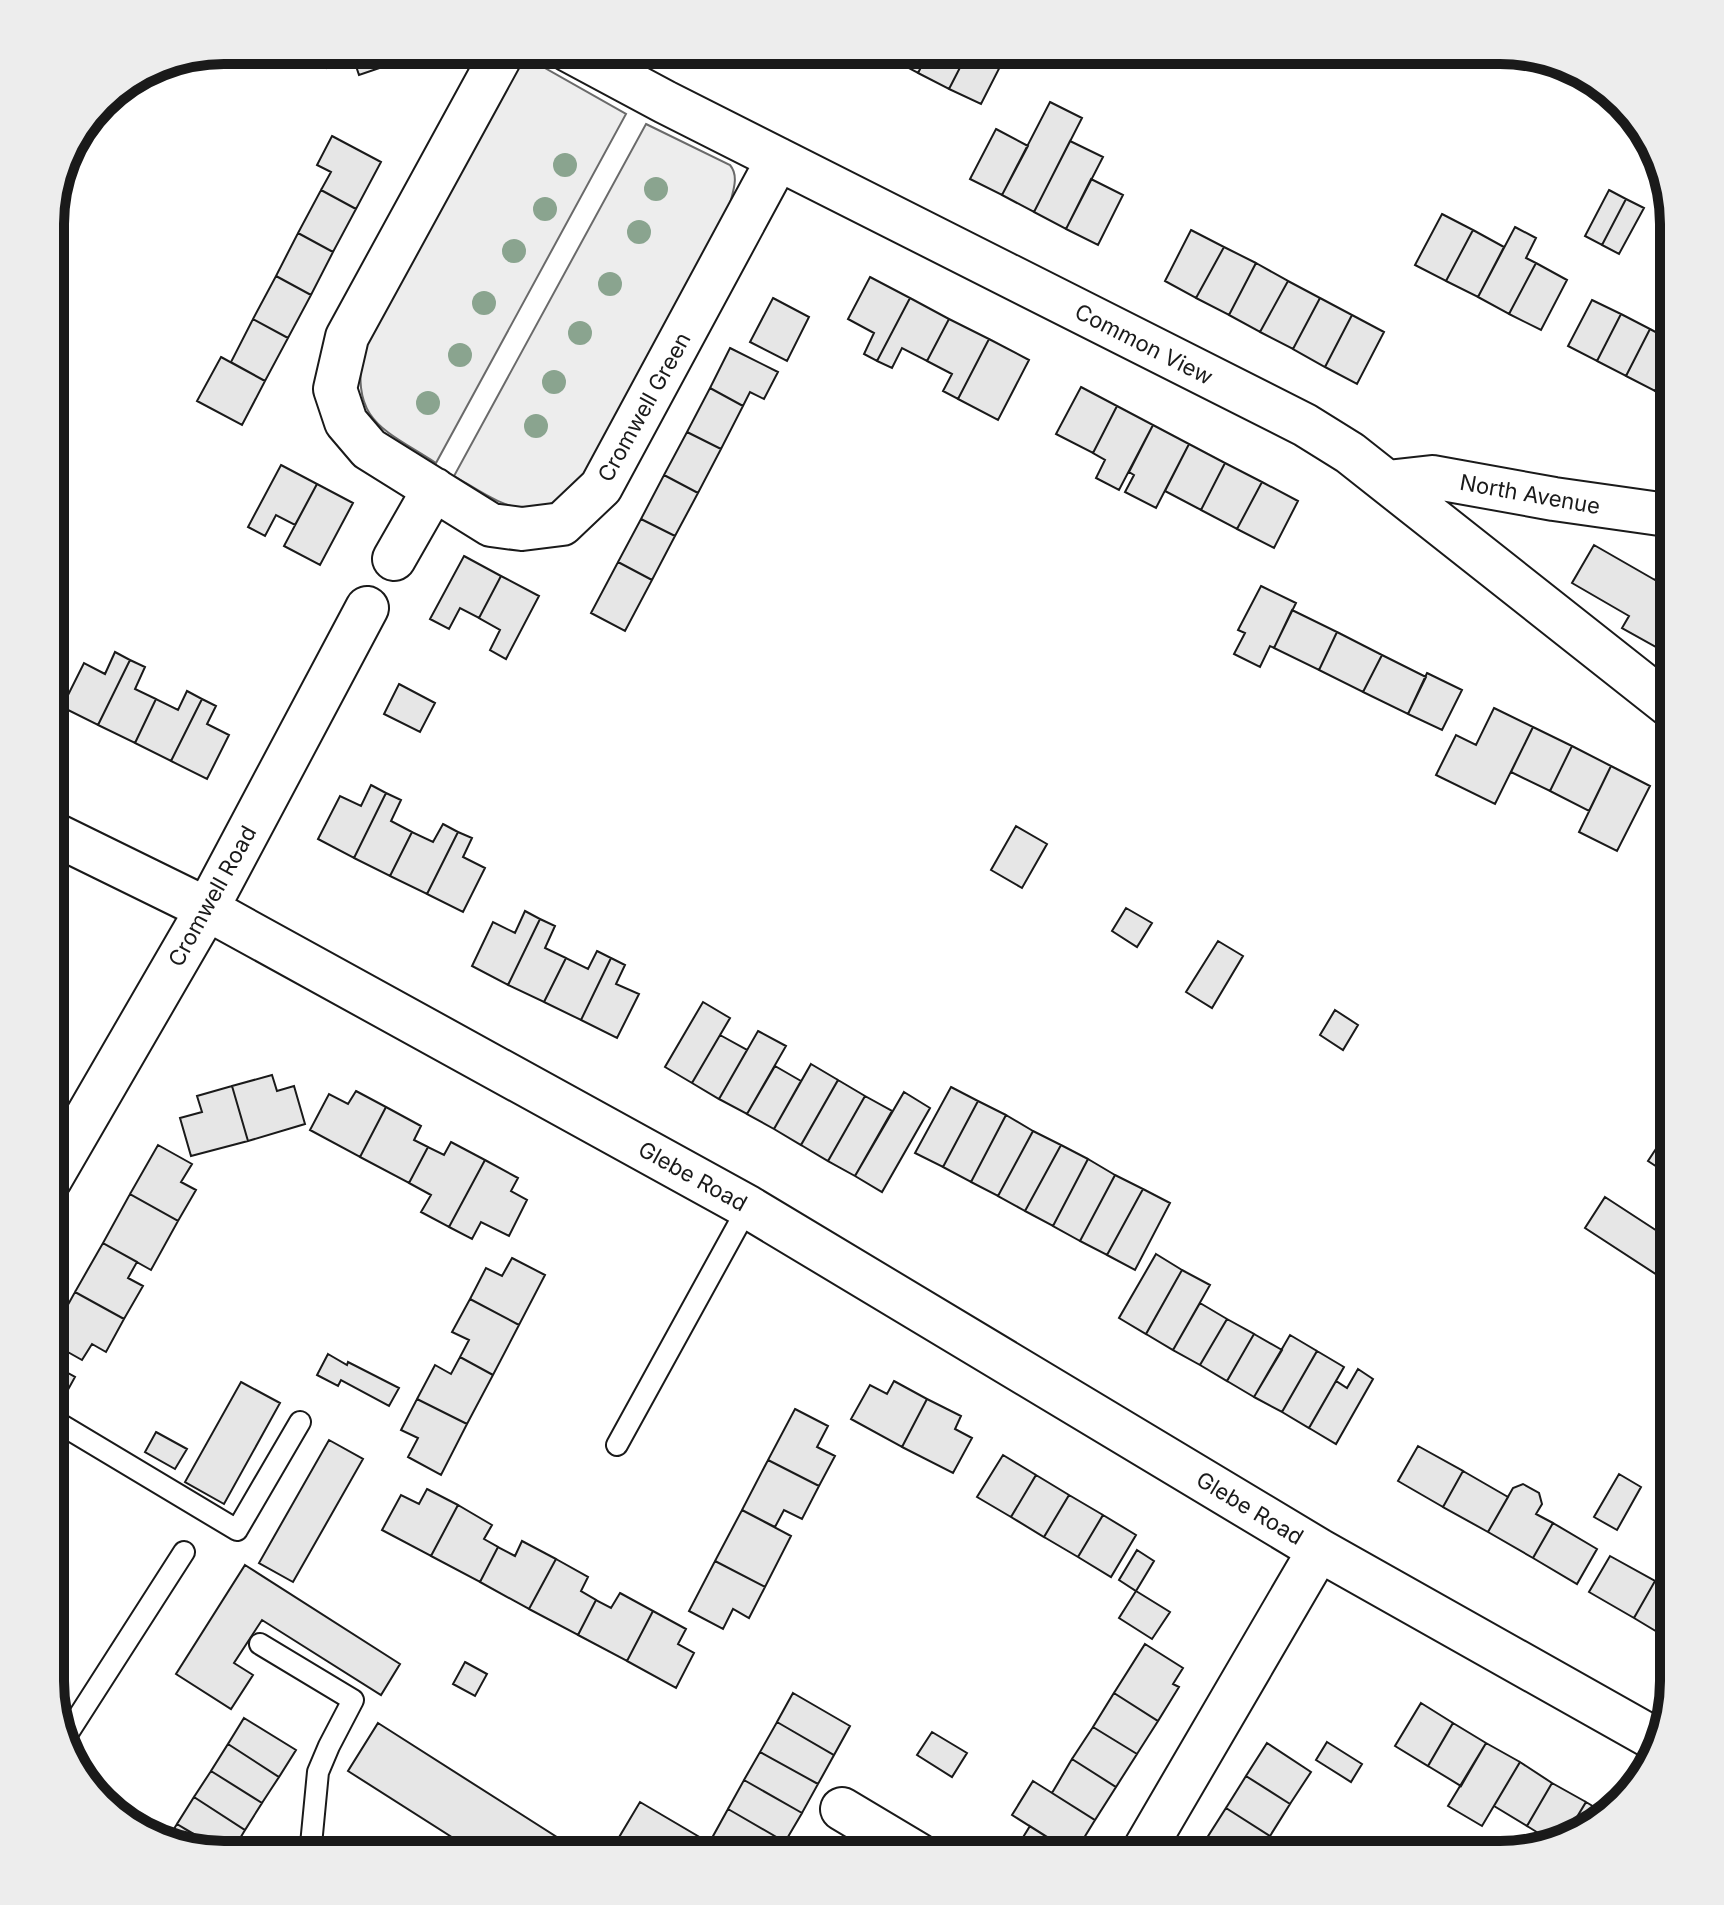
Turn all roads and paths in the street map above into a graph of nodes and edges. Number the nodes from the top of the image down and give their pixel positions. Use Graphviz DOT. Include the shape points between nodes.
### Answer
graph roads {
  1 [pos="496,64"];
  2 [pos="595,64"];
  3 [pos="778,159"];
  4 [pos="1387,482"];
  5 [pos="434,489"];
  6 [pos="1660,514"];
  7 [pos="394,559"];
  8 [pos="367,608"];
  9 [pos="1660,698"];
  10 [pos="64,839"];
  11 [pos="207,909"];
  12 [pos="64,1156"];
  13 [pos="748,1207"];
  14 [pos="300,1422"];
  15 [pos="64,1426"];
  16 [pos="617,1445"];
  17 [pos="1319,1550"];
  18 [pos="184,1552"];
  19 [pos="260,1644"];
  20 [pos="71,1729"];
  21 [pos="1650,1737"];
  22 [pos="842,1809"];
  23 [pos="311,1841"];
  24 [pos="896,1841"];
  25 [pos="1149,1841"];
  1 -- 5 [label="street, Cromwell Green" via="347,337 335,389 346,422 369,449"];
  2 -- 3 [label="street, Common View"];
  3 -- 4 [label="street, Common View" via="1305,425"];
  3 -- 5 [label="street, Cromwell Green" via="601,487 562,524 522,529 491,525"];
  4 -- 6 [label="street, North Avenue" via="1432,477"];
  4 -- 9 [label="street, Common View"];
  5 -- 7 [label="street"];
  8 -- 11 [label="street, Cromwell Road"];
  10 -- 11 [label="street, Glebe Road"];
  11 -- 12 [label="street, Cromwell Road"];
  11 -- 13 [label="street, Glebe Road"];
  13 -- 16 [label="lane"];
  13 -- 17 [label="street, Glebe Road"];
  14 -- 15 [label="lane" via="237,1530"];
  17 -- 21 [label="street, Glebe Road"];
  17 -- 25 [label="street, Glebe Road"];
  18 -- 20 [label="lane"];
  19 -- 23 [label="lane" via="353,1700 318,1772"];
  22 -- 24 [label="street"];
}
